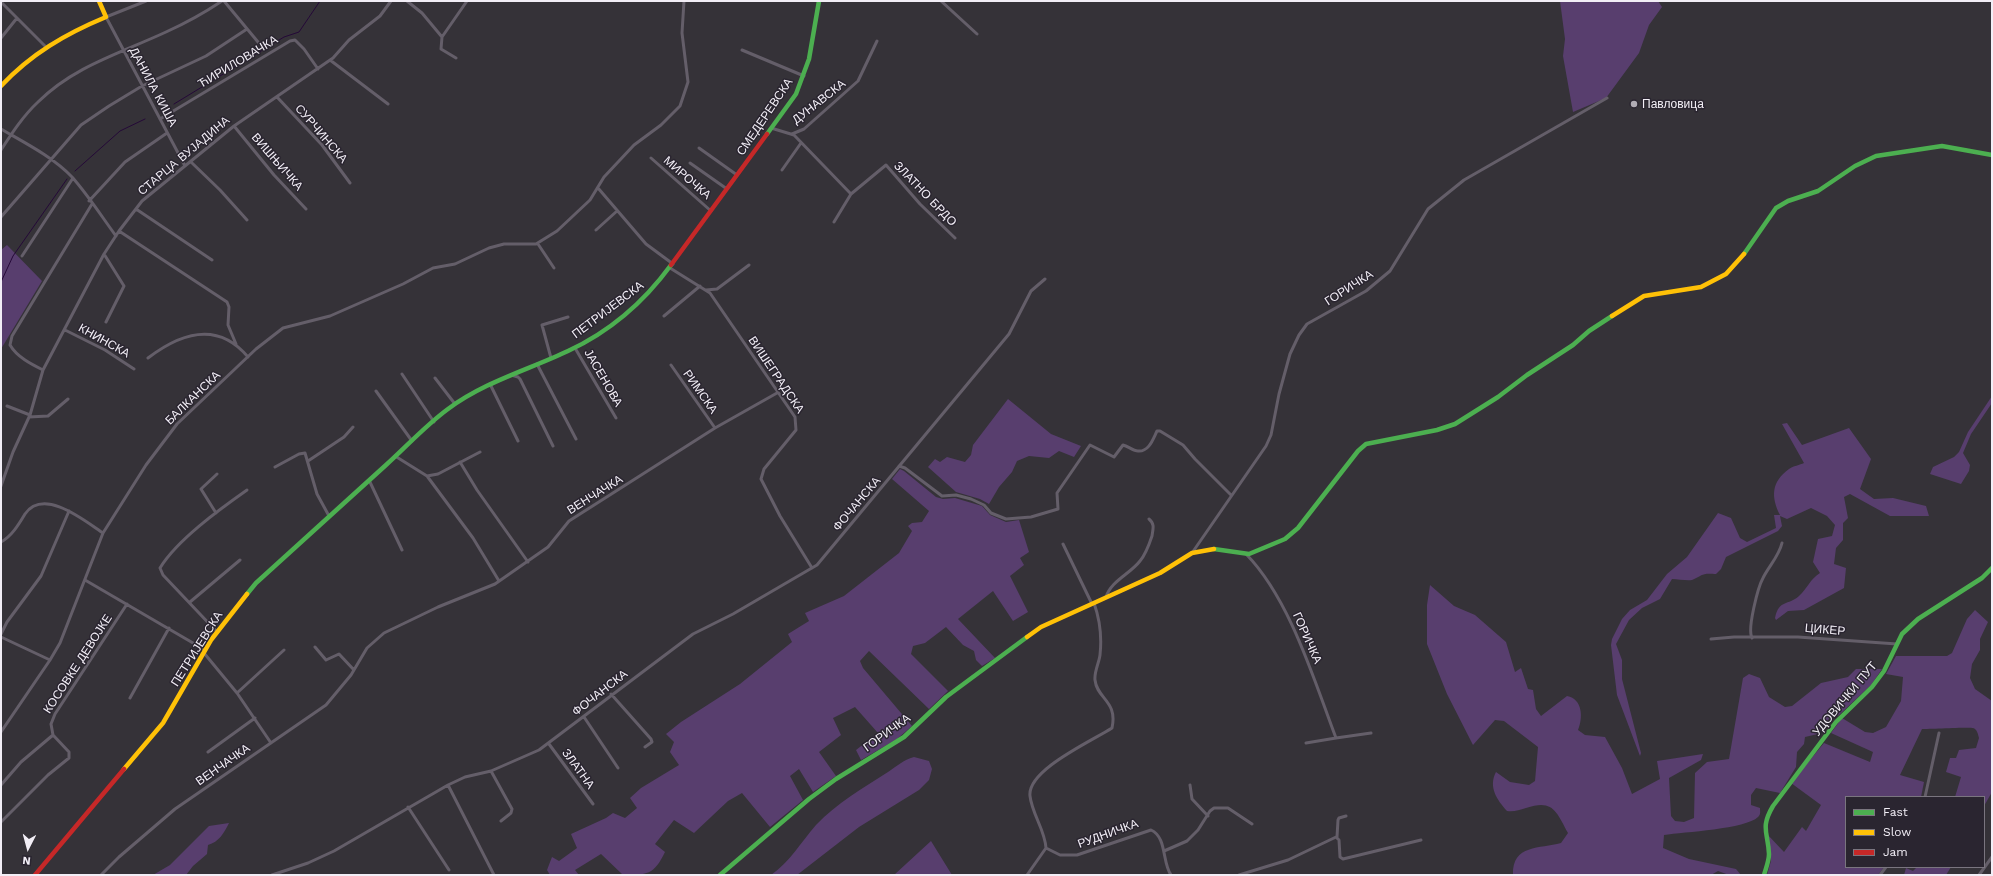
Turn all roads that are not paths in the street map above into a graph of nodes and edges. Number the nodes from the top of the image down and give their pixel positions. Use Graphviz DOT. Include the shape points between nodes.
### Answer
graph roads {
  1 [pos="99,1"];
  2 [pos="146,1"];
  3 [pos="223,1"];
  4 [pos="392,1"];
  5 [pos="407,1"];
  6 [pos="467,1"];
  7 [pos="684,1"];
  8 [pos="820,1"];
  9 [pos="942,1"];
  10 [pos="1,2"];
  11 [pos="106,17"];
  12 [pos="17,18"];
  13 [pos="247,29"];
  14 [pos="977,34"];
  15 [pos="442,36"];
  16 [pos="1,38"];
  17 [pos="877,41"];
  18 [pos="258,42"];
  19 [pos="45,46"];
  20 [pos="123,50"];
  21 [pos="742,50"];
  22 [pos="456,58"];
  23 [pos="330,60"];
  24 [pos="318,69"];
  25 [pos="804,76"];
  26 [pos="1,86"];
  27 [pos="142,86"];
  28 [pos="277,97"];
  29 [pos="1607,98"];
  30 [pos="388,104"];
  31 [pos="160,119"];
  32 [pos="234,126"];
  33 [pos="771,128"];
  34 [pos="1,129"];
  35 [pos="167,133"];
  36 [pos="11,134"];
  37 [pos="792,134"];
  38 [pos="801,143"];
  39 [pos="699,148"];
  40 [pos="1,150"];
  41 [pos="1992,155"];
  42 [pos="651,158"];
  43 [pos="51,160"];
  44 [pos="191,162"];
  45 [pos="690,163"];
  46 [pos="185,166"];
  47 [pos="782,170"];
  48 [pos="737,175"];
  49 [pos="73,178"];
  50 [pos="350,183"];
  51 [pos="598,188"];
  52 [pos="727,189"];
  53 [pos="851,194"];
  54 [pos="91,202"];
  55 [pos="136,209"];
  56 [pos="306,209"];
  57 [pos="617,211"];
  58 [pos="711,211"];
  59 [pos="1,217"];
  60 [pos="247,220"];
  61 [pos="834,222"];
  62 [pos="596,230"];
  63 [pos="119,231"];
  64 [pos="116,236"];
  65 [pos="955,238"];
  66 [pos="538,244"];
  67 [pos="104,254"];
  68 [pos="22,256"];
  69 [pos="212,260"];
  70 [pos="749,265"];
  71 [pos="672,266"];
  72 [pos="554,268"];
  73 [pos="1045,279"];
  74 [pos="700,286"];
  75 [pos="706,290"];
  76 [pos="664,316"];
  77 [pos="568,317"];
  78 [pos="106,322"];
  79 [pos="65,330"];
  80 [pos="236,344"];
  81 [pos="575,348"];
  82 [pos="248,357"];
  83 [pos="148,358"];
  84 [pos="551,358"];
  85 [pos="537,364"];
  86 [pos="671,365"];
  87 [pos="134,369"];
  88 [pos="43,370"];
  89 [pos="402,374"];
  90 [pos="510,375"];
  91 [pos="435,378"];
  92 [pos="490,384"];
  93 [pos="376,391"];
  94 [pos="777,393"];
  95 [pos="68,399"];
  96 [pos="455,404"];
  97 [pos="7,406"];
  98 [pos="30,416"];
  99 [pos="616,418"];
  100 [pos="434,422"];
  101 [pos="353,427"];
  102 [pos="715,428"];
  103 [pos="576,439"];
  104 [pos="412,441"];
  105 [pos="518,441"];
  106 [pos="553,446"];
  107 [pos="480,452"];
  108 [pos="395,456"];
  109 [pos="308,461"];
  110 [pos="460,462"];
  111 [pos="899,466"];
  112 [pos="275,467"];
  113 [pos="217,474"];
  114 [pos="427,476"];
  115 [pos="369,480"];
  116 [pos="1,486"];
  117 [pos="247,490"];
  118 [pos="1231,495"];
  119 [pos="69,511"];
  120 [pos="216,513"];
  121 [pos="329,516"];
  122 [pos="1149,518"];
  123 [pos="103,533"];
  124 [pos="1,542"];
  125 [pos="1782,543"];
  126 [pos="1063,544"];
  127 [pos="402,550"];
  128 [pos="1192,553"];
  129 [pos="1246,554"];
  130 [pos="240,560"];
  131 [pos="528,562"];
  132 [pos="812,568"];
  133 [pos="1992,568"];
  134 [pos="85,580"];
  135 [pos="499,581"];
  136 [pos="1106,597"];
  137 [pos="190,602"];
  138 [pos="127,604"];
  139 [pos="1093,604"];
  140 [pos="169,628"];
  141 [pos="217,632"];
  142 [pos="1,636"];
  143 [pos="1752,638"];
  144 [pos="1711,639"];
  145 [pos="1897,644"];
  146 [pos="315,647"];
  147 [pos="284,650"];
  148 [pos="204,652"];
  149 [pos="50,660"];
  150 [pos="354,670"];
  151 [pos="237,693"];
  152 [pos="611,694"];
  153 [pos="130,698"];
  154 [pos="584,717"];
  155 [pos="254,718"];
  156 [pos="1,732"];
  157 [pos="1371,733"];
  158 [pos="1939,733"];
  159 [pos="53,735"];
  160 [pos="1336,738"];
  161 [pos="271,743"];
  162 [pos="549,744"];
  163 [pos="1306,744"];
  164 [pos="645,747"];
  165 [pos="208,752"];
  166 [pos="618,768"];
  167 [pos="491,771"];
  168 [pos="1,785"];
  169 [pos="448,785"];
  170 [pos="1190,785"];
  171 [pos="1925,796"];
  172 [pos="593,804"];
  173 [pos="408,807"];
  174 [pos="1208,816"];
  175 [pos="1346,816"];
  176 [pos="501,821"];
  177 [pos="1,822"];
  178 [pos="1252,824"];
  179 [pos="1337,837"];
  180 [pos="1421,840"];
  181 [pos="1046,848"];
  182 [pos="1164,851"];
  183 [pos="1992,857"];
  184 [pos="1985,867"];
  185 [pos="449,870"];
  186 [pos="35,875"];
  187 [pos="101,875"];
  188 [pos="272,875"];
  189 [pos="494,875"];
  190 [pos="720,875"];
  191 [pos="1027,875"];
  192 [pos="1171,875"];
  193 [pos="1239,875"];
  194 [pos="1764,875"];
  1 -- 11 [label="street"];
  2 -- 11 [label="street"];
  3 -- 13 [label="street"];
  3 -- 20 [label="street" via="181,25"];
  4 -- 23 [label="street, СТАРЦА ВУЈАДИНА" via="380,16 349,40"];
  5 -- 15 [label="street" via="422,13"];
  6 -- 15 [label="street"];
  7 -- 51 [label="street" via="682,33 688,82 685,95 678,110 634,145 604,177"];
  8 -- 25 [label="street, СМЕДЕРЕВСКА"];
  9 -- 14 [label="street"];
  10 -- 12 [label="street"];
  11 -- 19 [label="street" via="61,36"];
  11 -- 20 [label="street, ДАНИЛА КИША"];
  12 -- 16 [label="street"];
  12 -- 19 [label="street"];
  13 -- 18 [label="street"];
  13 -- 27 [label="street" via="206,56"];
  15 -- 22 [label="street" via="441,49"];
  17 -- 37 [label="street, ДУНАВСКА" via="858,81 804,129"];
  19 -- 26 [label="street" via="20,66"];
  20 -- 27 [label="street, ДАНИЛА КИША"];
  20 -- 36 [label="street" via="78,71 56,86 29,110"];
  21 -- 25 [label="street"];
  23 -- 24 [label="street, СТАРЦА ВУЈАДИНА"];
  23 -- 30 [label="street"];
  24 -- 28 [label="street, СТАРЦА ВУЈАДИНА"];
  24 -- 31 [label="street, ЋИРИЛОВАЧКА" via="295,40 290,41"];
  25 -- 33 [label="street, СМЕДЕРЕВСКА" via="792,100"];
  27 -- 31 [label="street, ДАНИЛА КИША"];
  27 -- 43 [label="street" via="81,125"];
  28 -- 32 [label="street, СТАРЦА ВУЈАДИНА"];
  28 -- 50 [label="street, СУРЧИНСКА" via="322,145"];
  29 -- 118 [label="street, ГОРИЧКА" via="1464,180 1428,209 1390,271 1366,291 1307,324 1295,342 1278,394 1271,435"];
  31 -- 35 [label="street, ДАНИЛА КИША"];
  32 -- 44 [label="street, СТАРЦА ВУЈАДИНА"];
  32 -- 56 [label="street, ВИШЊИЧКА"];
  33 -- 37 [label="street, ДУНАВСКА"];
  33 -- 48 [label="street, СМЕДЕРЕВСКА"];
  34 -- 36 [label="street"];
  35 -- 46 [label="street, ДАНИЛА КИША"];
  35 -- 54 [label="street" via="125,162"];
  36 -- 40 [label="street"];
  36 -- 43 [label="street"];
  37 -- 38 [label="street, ДУНАВСКА"];
  38 -- 47 [label="street, ДУНАВСКА"];
  38 -- 53 [label="street, ДУНАВСКА"];
  39 -- 48 [label="street"];
  41 -- 129 [label="street, ГОРИЧКА" via="1942,146 1876,156 1855,166 1818,191 1788,201 1776,208 1726,274 1700,287 1644,296 1624,307 1498,397 1455,424 1366,444 1293,533 1272,546"];
  42 -- 58 [label="street, МИРОЧКА"];
  43 -- 49 [label="street"];
  43 -- 59 [label="street"];
  44 -- 46 [label="street, СТАРЦА ВУЈАДИНА"];
  44 -- 60 [label="street"];
  45 -- 52 [label="street"];
  46 -- 55 [label="street, СТАРЦА ВУЈАДИНА" via="147,196"];
  48 -- 52 [label="street, СМЕДЕРЕВСКА"];
  49 -- 54 [label="street"];
  49 -- 68 [label="street"];
  51 -- 57 [label="street, ВИШЕГРАДСКА"];
  51 -- 66 [label="street" via="581,211"];
  52 -- 58 [label="street, СМЕДЕРЕВСКА"];
  53 -- 61 [label="street, ЗЛАТНО БРДО"];
  53 -- 65 [label="street, ЗЛАТНО БРДО" via="886,165 920,204"];
  54 -- 64 [label="street"];
  54 -- 88 [label="street" via="12,336 10,345 14,351"];
  55 -- 63 [label="street, СТАРЦА ВУЈАДИНА"];
  55 -- 69 [label="street"];
  57 -- 62 [label="street"];
  57 -- 71 [label="street, ВИШЕГРАДСКА" via="648,246"];
  58 -- 71 [label="street, ПЕТРИЈЕВСКА"];
  63 -- 64 [label="street, СТАРЦА ВУЈАДИНА"];
  63 -- 80 [label="street" via="227,302 228,325"];
  64 -- 67 [label="street, СТАРЦА ВУЈАДИНА"];
  66 -- 72 [label="street"];
  66 -- 82 [label="street, БАЛКАНСКА" via="499,245 455,264 433,268 330,316 309,323 287,326 271,336"];
  67 -- 78 [label="street" via="124,286"];
  67 -- 79 [label="street, СТАРЦА ВУЈАДИНА"];
  70 -- 75 [label="street" via="717,289"];
  71 -- 74 [label="street, ВИШЕГРАДСКА"];
  71 -- 81 [label="street, ПЕТРИЈЕВСКА" via="647,296"];
  73 -- 111 [label="street, ФОЧАНСКА" via="1031,291 1009,334"];
  74 -- 75 [label="street, ВИШЕГРАДСКА"];
  74 -- 76 [label="street"];
  75 -- 94 [label="street, ВИШЕГРАДСКА" via="730,321"];
  77 -- 84 [label="street, ПЕТРИЈЕВСКА" via="542,325"];
  79 -- 87 [label="street, КНИНСКА" via="105,350"];
  79 -- 88 [label="street, СТАРЦА ВУЈАДИНА"];
  80 -- 82 [label="street"];
  80 -- 83 [label="street" via="218,334 202,334 169,343"];
  81 -- 84 [label="street, ПЕТРИЈЕВСКА"];
  81 -- 99 [label="street, ЈАСЕНОВА"];
  82 -- 123 [label="street, БАЛКАНСКА" via="186,414 167,436"];
  84 -- 85 [label="street, ПЕТРИЈЕВСКА"];
  85 -- 90 [label="street, ПЕТРИЈЕВСКА"];
  85 -- 103 [label="street"];
  86 -- 102 [label="street, РИМСКА"];
  88 -- 98 [label="street, СТАРЦА ВУЈАДИНА"];
  89 -- 100 [label="street"];
  90 -- 92 [label="street, ПЕТРИЈЕВСКА"];
  90 -- 106 [label="street" via="518,376 520,379"];
  91 -- 96 [label="street"];
  92 -- 96 [label="street, ПЕТРИЈЕВСКА"];
  92 -- 105 [label="street"];
  93 -- 104 [label="street"];
  94 -- 102 [label="street, ВЕНЧАЧКА"];
  94 -- 132 [label="street, ВИШЕГРАДСКА" via="792,412 797,427 764,469 761,479"];
  95 -- 98 [label="street" via="48,416"];
  96 -- 100 [label="street, ПЕТРИЈЕВСКА"];
  97 -- 98 [label="street"];
  98 -- 116 [label="street, СТАРЦА ВУЈАДИНА"];
  100 -- 104 [label="street, ПЕТРИЈЕВСКА"];
  101 -- 109 [label="street" via="344,437"];
  102 -- 131 [label="street, ВЕНЧАЧКА" via="569,522 548,547"];
  104 -- 108 [label="street, ПЕТРИЈЕВСКА"];
  107 -- 110 [label="street"];
  108 -- 114 [label="street"];
  108 -- 115 [label="street, ПЕТРИЈЕВСКА"];
  109 -- 112 [label="street" via="306,454 301,452"];
  109 -- 121 [label="street" via="317,494"];
  110 -- 114 [label="street" via="438,474"];
  110 -- 131 [label="street"];
  111 -- 118 [label="street" via="942,496 956,495 971,499 984,505 991,513 1006,519 1031,517 1058,510 1057,493 1090,445 1114,457 1123,445 1137,452 1144,450 1157,431 1160,431 1183,445"];
  111 -- 132 [label="street, ФОЧАНСКА"];
  113 -- 120 [label="street" via="201,489"];
  114 -- 135 [label="street" via="473,538"];
  115 -- 121 [label="street, ПЕТРИЈЕВСКА"];
  115 -- 127 [label="street"];
  117 -- 120 [label="street"];
  118 -- 128 [label="street, ГОРИЧКА"];
  119 -- 123 [label="street"];
  119 -- 124 [label="street" via="51,504 34,507 10,536"];
  119 -- 142 [label="street" via="41,576 7,622"];
  120 -- 137 [label="street" via="177,548 160,571"];
  121 -- 141 [label="street, ПЕТРИЈЕВСКА" via="256,583"];
  122 -- 136 [label="street, ГОРИЧКА" via="1154,528 1145,554 1137,565 1113,584"];
  123 -- 134 [label="street, БАЛКАНСКА"];
  125 -- 143 [label="street" via="1780,552 1759,588 1750,629"];
  126 -- 139 [label="street"];
  128 -- 129 [label="street, ГОРИЧКА" via="1211,549"];
  128 -- 136 [label="street, ГОРИЧКА" via="1160,573"];
  129 -- 160 [label="street, ГОРИЧКА" via="1266,578 1304,652"];
  130 -- 137 [label="street"];
  131 -- 135 [label="street, ВЕНЧАЧКА"];
  132 -- 152 [label="street, ФОЧАНСКА" via="693,634"];
  133 -- 145 [label="street, УДОВИЧКИ ПУТ" via="1982,578 1918,619 1902,634"];
  134 -- 138 [label="street"];
  134 -- 149 [label="street, БАЛКАНСКА" via="60,643"];
  135 -- 150 [label="street, ВЕНЧАЧКА" via="389,630 367,648"];
  136 -- 139 [label="street, ГОРИЧКА"];
  137 -- 141 [label="street"];
  138 -- 140 [label="street"];
  138 -- 159 [label="street, КОСОВКЕ ДЕВОЈКЕ" via="55,714 51,724"];
  139 -- 181 [label="street" via="1100,623 1101,636 1095,681 1111,707 1112,728 1043,771 1032,784 1030,798"];
  139 -- 190 [label="street, ГОРИЧКА" via="1035,632 946,697 904,737 809,799"];
  140 -- 148 [label="street"];
  140 -- 153 [label="street"];
  141 -- 148 [label="street, ПЕТРИЈЕВСКА"];
  142 -- 149 [label="street"];
  143 -- 144 [label="street, ЦИКЕР"];
  143 -- 145 [label="street, ЦИКЕР" via="1798,637"];
  145 -- 194 [label="street, УДОВИЧКИ ПУТ" via="1884,671 1872,687 1836,722 1766,818 1769,854"];
  146 -- 150 [label="street" via="326,660 339,654"];
  147 -- 151 [label="street"];
  148 -- 151 [label="street"];
  148 -- 186 [label="street, ПЕТРИЈЕВСКА" via="159,729"];
  149 -- 156 [label="street, БАЛКАНСКА"];
  150 -- 161 [label="street, ВЕНЧАЧКА" via="326,705"];
  151 -- 155 [label="street"];
  152 -- 154 [label="street, ФОЧАНСКА"];
  152 -- 164 [label="street" via="651,739 652,742"];
  154 -- 162 [label="street, ФОЧАНСКА"];
  154 -- 166 [label="street"];
  155 -- 161 [label="street"];
  155 -- 165 [label="street"];
  157 -- 160 [label="street"];
  158 -- 171 [label="street"];
  159 -- 168 [label="street" via="21,762"];
  159 -- 177 [label="street" via="69,752 69,758 48,775"];
  160 -- 163 [label="street"];
  161 -- 187 [label="street, ВЕНЧАЧКА" via="175,809"];
  162 -- 167 [label="street, ФОЧАНСКА" via="526,757"];
  162 -- 172 [label="street, ЗЛАТНА"];
  167 -- 169 [label="street, ФОЧАНСКА" via="465,777"];
  167 -- 176 [label="street" via="512,809"];
  169 -- 173 [label="street, ФОЧАНСКА"];
  169 -- 189 [label="street"];
  170 -- 174 [label="street" via="1192,799"];
  173 -- 185 [label="street"];
  173 -- 188 [label="street, ФОЧАНСКА" via="334,851"];
  174 -- 178 [label="street" via="1214,808 1228,808"];
  174 -- 182 [label="street" via="1187,841"];
  175 -- 179 [label="street" via="1338,820"];
  179 -- 180 [label="street" via="1340,857 1343,859"];
  179 -- 193 [label="street" via="1288,860"];
  181 -- 182 [label="street, РУДНИЧКА" via="1060,855 1077,855 1149,829 1156,833"];
  181 -- 191 [label="street"];
  182 -- 192 [label="street, РУДНИЧКА"];
  183 -- 184 [label="street"];
}
